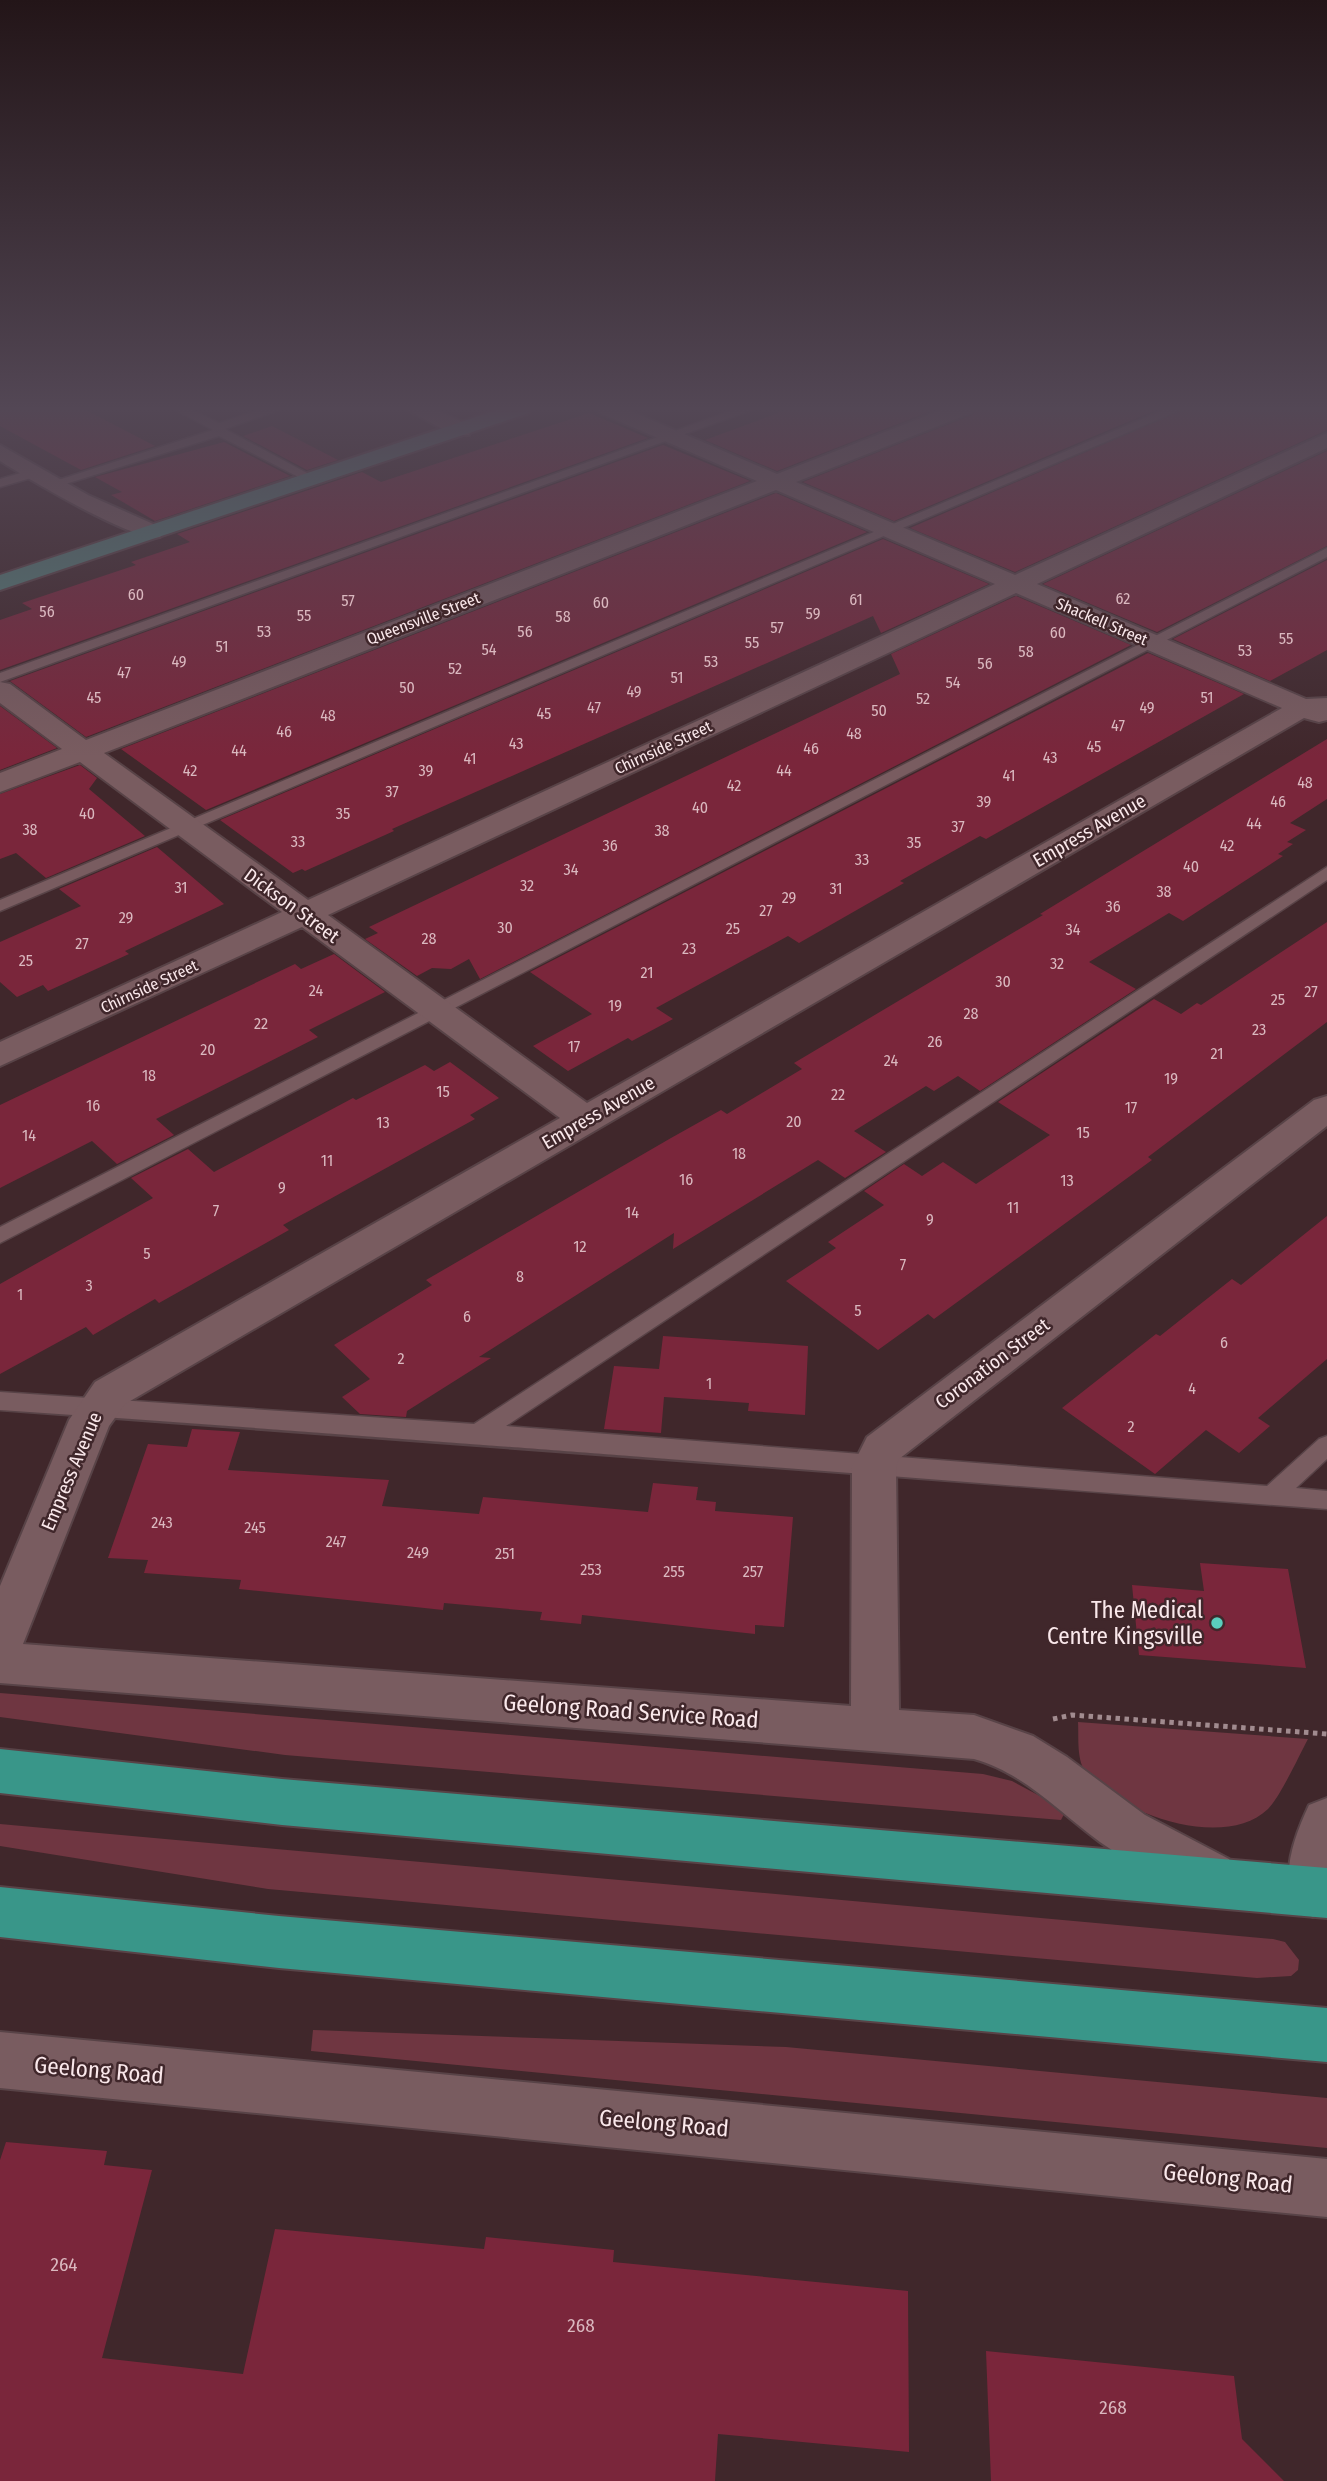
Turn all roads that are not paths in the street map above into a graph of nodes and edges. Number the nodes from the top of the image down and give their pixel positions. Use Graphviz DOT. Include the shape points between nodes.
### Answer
graph roads {
  1 [pos="138,525"];
  2 [pos="174,525"];
  3 [pos="427,525"];
  4 [pos="667,525"];
  5 [pos="877,525"];
  6 [pos="901,525"];
  7 [pos="1141,525"];
  8 [pos="889,530"];
  9 [pos="152,532"];
  10 [pos="1327,552"];
  11 [pos="0,583"];
  12 [pos="1014,583"];
  13 [pos="1152,642"];
  14 [pos="0,678"];
  15 [pos="0,690"];
  16 [pos="1319,710"];
  17 [pos="82,751"];
  18 [pos="0,783"];
  19 [pos="187,827"];
  20 [pos="1327,872"];
  21 [pos="0,906"];
  22 [pos="305,914"];
  23 [pos="435,1010"];
  24 [pos="0,1055"];
  25 [pos="1327,1108"];
  26 [pos="585,1119"];
  27 [pos="0,1236"];
  28 [pos="0,1401"];
  29 [pos="97,1407"];
  30 [pos="478,1433"];
  31 [pos="1327,1445"];
  32 [pos="874,1467"];
  33 [pos="1272,1496"];
  34 [pos="1327,1500"];
  35 [pos="0,1643"];
  36 [pos="0,1663"];
  37 [pos="875,1729"];
  38 [pos="0,1771"];
  39 [pos="1327,1821"];
  40 [pos="1222,1881"];
  41 [pos="1322,1903"];
  42 [pos="0,1912"];
  43 [pos="1327,2035"];
  44 [pos="0,2060"];
  45 [pos="1327,2188"];
  1 -- 9 [label="street"];
  2 -- 9 [label="main road"];
  3 -- 14 [label="lane"];
  4 -- 17 [label="street, Queensville Street"];
  5 -- 8 [label="street, Shackell Street"];
  6 -- 8 [label="lane"];
  7 -- 12 [label="street, Chirnside Street"];
  8 -- 12 [label="street, Shackell Street"];
  8 -- 19 [label="lane"];
  9 -- 11 [label="main road"];
  10 -- 13 [label="lane"];
  12 -- 13 [label="street, Shackell Street"];
  12 -- 22 [label="street, Chirnside Street"];
  13 -- 16 [label="street, Shackell Street"];
  13 -- 23 [label="lane"];
  15 -- 17 [label="street, Dickson Street"];
  16 -- 26 [label="street, Empress Avenue"];
  17 -- 18 [label="street, Queensville Street"];
  17 -- 19 [label="street, Dickson Street"];
  19 -- 21 [label="lane"];
  19 -- 22 [label="street, Dickson Street"];
  20 -- 30 [label="lane"];
  22 -- 23 [label="street, Dickson Street"];
  22 -- 24 [label="street, Chirnside Street"];
  23 -- 26 [label="street, Dickson Street"];
  23 -- 27 [label="lane"];
  25 -- 32 [label="street, Coronation Street" via="894,1437 881,1449"];
  26 -- 29 [label="street, Empress Avenue" via="119,1387"];
  28 -- 29 [label="lane"];
  29 -- 30 [label="lane"];
  29 -- 35 [label="street, Empress Avenue"];
  30 -- 32 [label="lane"];
  31 -- 33 [label="lane"];
  32 -- 33 [label="lane"];
  32 -- 37 [label="street"];
  33 -- 34 [label="lane"];
  36 -- 37 [label="street, Geelong Road Service Road"];
  37 -- 40 [label="street, Geelong Road Service Road" via="974,1737 1016,1749 1139,1839"];
  38 -- 40 [label="highway" via="282,1802"];
  39 -- 41 [label="street" via="1319,1840"];
  40 -- 41 [label="highway"];
  42 -- 43 [label="highway" via="279,1942"];
  44 -- 45 [label="street, Geelong Road"];
}
